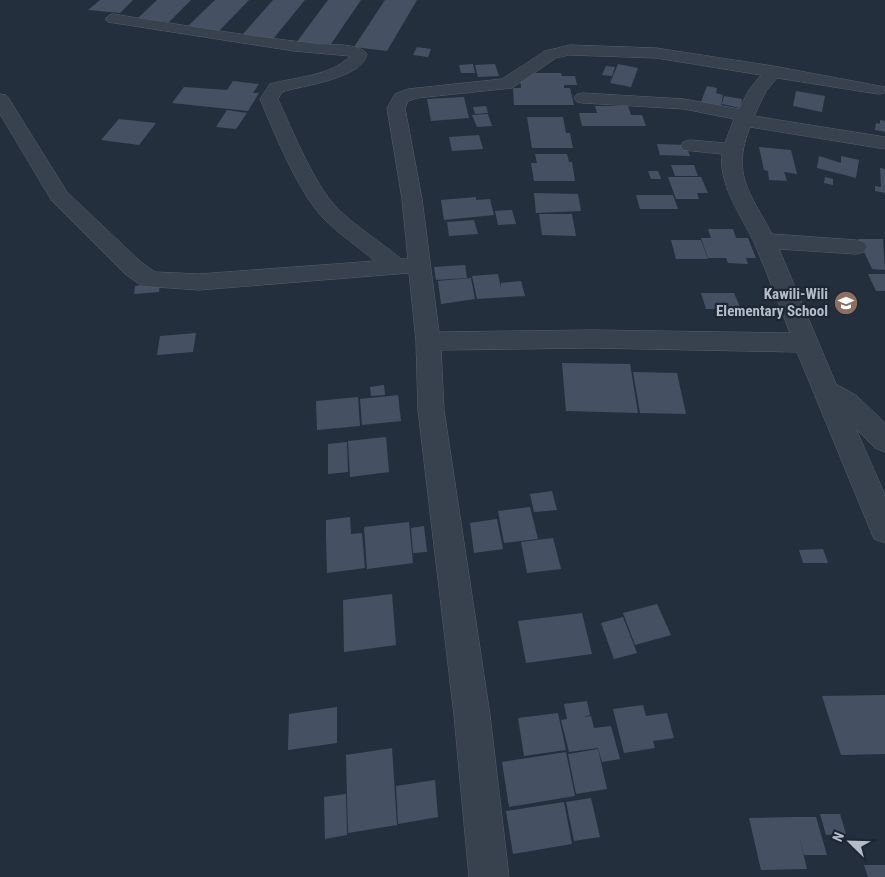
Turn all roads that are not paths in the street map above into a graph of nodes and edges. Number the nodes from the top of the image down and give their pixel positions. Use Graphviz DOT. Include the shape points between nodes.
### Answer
graph roads {
  1 [pos="113,19"];
  2 [pos="773,70"];
  3 [pos="878,89"];
  4 [pos="583,98"];
  5 [pos="0,99"];
  6 [pos="744,118"];
  7 [pos="885,144"];
  8 [pos="690,146"];
  9 [pos="732,149"];
  10 [pos="764,241"];
  11 [pos="856,247"];
  12 [pos="408,266"];
  13 [pos="428,341"];
  14 [pos="805,343"];
  15 [pos="825,390"];
  16 [pos="885,440"];
  17 [pos="885,529"];
  18 [pos="489,877"];
  1 -- 12 [label="street" via="358,54 353,65 342,71 276,88 269,99 320,201 331,214"];
  2 -- 3 [label="street"];
  2 -- 6 [label="street"];
  2 -- 12 [label="street" via="649,52 559,51 506,84 414,93 401,98 396,108 412,199"];
  4 -- 6 [label="street" via="684,104"];
  5 -- 12 [label="street" via="59,196 133,268 150,280 199,282"];
  6 -- 7 [label="street"];
  6 -- 9 [label="street"];
  8 -- 9 [label="street"];
  9 -- 10 [label="street" via="731,164 736,180"];
  10 -- 11 [label="street"];
  10 -- 14 [label="street"];
  12 -- 13 [label="street"];
  13 -- 14 [label="street" via="592,339"];
  13 -- 18 [label="street" via="431,410"];
  14 -- 15 [label="street"];
  15 -- 16 [label="street" via="848,404"];
  15 -- 17 [label="street"];
}
